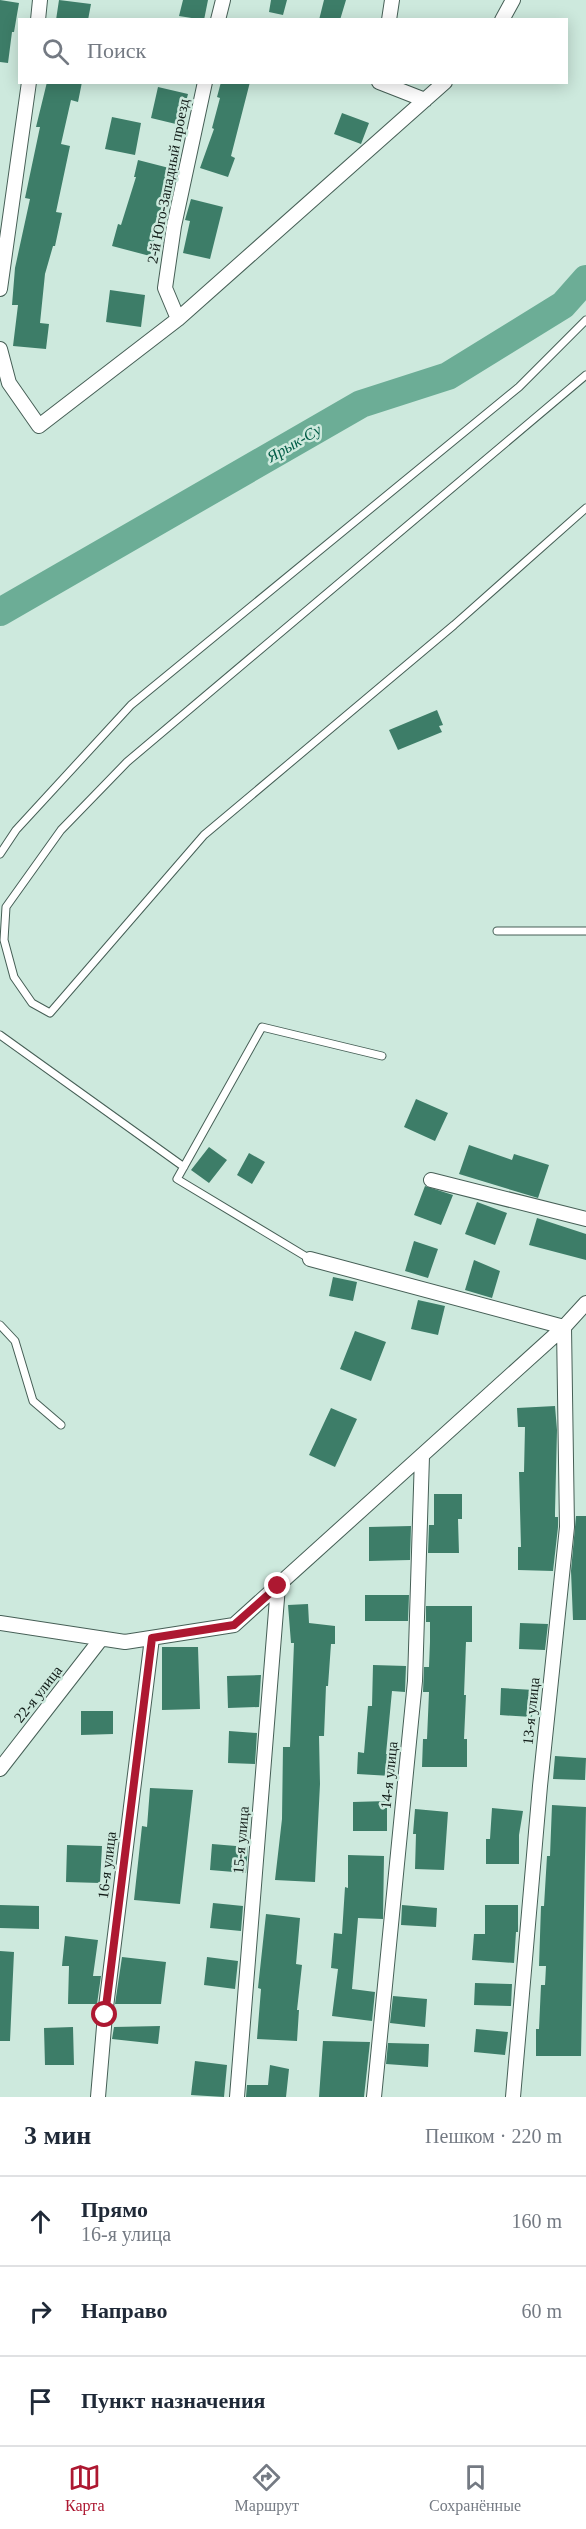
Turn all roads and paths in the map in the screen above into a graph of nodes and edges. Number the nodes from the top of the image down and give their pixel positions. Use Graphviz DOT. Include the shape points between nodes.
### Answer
graph roads {
  1 [pos="40,0"];
  2 [pos="223,0"];
  3 [pos="392,0"];
  4 [pos="513,0"];
  5 [pos="38,18"];
  6 [pos="219,18"];
  7 [pos="389,18"];
  8 [pos="503,18"];
  9 [pos="29,84"];
  10 [pos="205,84"];
  11 [pos="384,84"];
  12 [pos="442,84"];
  13 [pos="425,100"];
  14 [pos="0,289"];
  15 [pos="178,319"];
  16 [pos="586,321"];
  17 [pos="0,349"];
  18 [pos="586,375"];
  19 [pos="586,508"];
  20 [pos="0,854"];
  21 [pos="497,931"];
  22 [pos="586,931"];
  23 [pos="0,1035"];
  24 [pos="382,1056"];
  25 [pos="184,1167"];
  26 [pos="431,1180"];
  27 [pos="586,1219"];
  28 [pos="310,1259"];
  29 [pos="586,1304"];
  30 [pos="0,1325"];
  31 [pos="564,1327"];
  32 [pos="61,1425"];
  33 [pos="422,1455"];
  34 [pos="278,1586"];
  35 [pos="0,1623"];
  36 [pos="152,1638"];
  37 [pos="101,1639"];
  38 [pos="0,1769"];
  39 [pos="98,2097"];
  40 [pos="237,2097"];
  41 [pos="374,2097"];
  42 [pos="513,2097"];
  1 -- 5 [label="street"];
  2 -- 6 [label="street"];
  3 -- 7 [label="street"];
  4 -- 8 [label="street"];
  9 -- 14 [label="street"];
  10 -- 15 [label="street, 2-й Юго-Западный проезд" via="165,288"];
  11 -- 13 [label="street"];
  12 -- 13 [label="street"];
  13 -- 15 [label="street"];
  15 -- 17 [label="street" via="39,426 9,383"];
  16 -- 20 [label="lane" via="519,387 131,705 16,830"];
  18 -- 19 [label="lane" via="127,762 61,830 6,907 4,940 14,977 32,1003 50,1013 204,836"];
  21 -- 22 [label="lane"];
  23 -- 25 [label="lane"];
  24 -- 25 [label="lane" via="262,1027"];
  25 -- 28 [label="lane" via="177,1179"];
  26 -- 27 [label="street"];
  28 -- 31 [label="street"];
  29 -- 31 [label="street"];
  30 -- 32 [label="lane" via="15,1341 33,1401"];
  31 -- 33 [label="street"];
  31 -- 42 [label="street, 13-я улица" via="567,1527"];
  33 -- 34 [label="street"];
  33 -- 41 [label="street, 14-я улица" via="415,1681"];
  34 -- 36 [label="street" via="234,1625"];
  34 -- 40 [label="street, 15-я улица"];
  35 -- 37 [label="street"];
  36 -- 37 [label="street" via="125,1642"];
  36 -- 39 [label="street, 16-я улица"];
  37 -- 38 [label="street, 22-я улица"];
}
